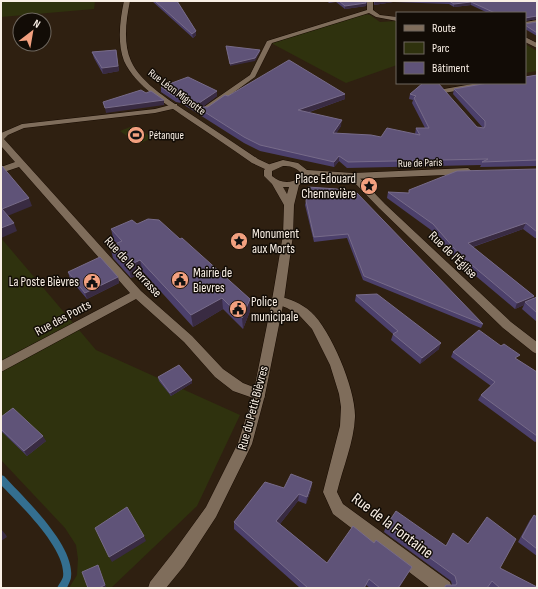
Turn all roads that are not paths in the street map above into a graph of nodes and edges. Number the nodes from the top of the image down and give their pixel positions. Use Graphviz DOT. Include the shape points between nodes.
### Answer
graph roads {
  1 [pos="127,1"];
  2 [pos="370,1"];
  3 [pos="370,12"];
  4 [pos="396,19"];
  5 [pos="537,22"];
  6 [pos="526,24"];
  7 [pos="526,40"];
  8 [pos="537,46"];
  9 [pos="438,84"];
  10 [pos="486,84"];
  11 [pos="174,106"];
  12 [pos="205,109"];
  13 [pos="1,138"];
  14 [pos="1,141"];
  15 [pos="22,163"];
  16 [pos="270,168"];
  17 [pos="1,170"];
  18 [pos="480,171"];
  19 [pos="304,172"];
  20 [pos="354,176"];
  21 [pos="276,183"];
  22 [pos="296,183"];
  23 [pos="289,205"];
  24 [pos="137,294"];
  25 [pos="278,300"];
  26 [pos="537,349"];
  27 [pos="1,367"];
  28 [pos="259,394"];
  29 [pos="156,588"];
  30 [pos="444,588"];
  1 -- 11 [label="street, Rue Léon Mignotte" via="124,45 128,62 144,83"];
  2 -- 3 [label="street"];
  3 -- 4 [label="street"];
  3 -- 12 [label="street" via="269,42 254,76"];
  5 -- 6 [label="street"];
  7 -- 8 [label="street"];
  9 -- 10 [label="street" via="447,94"];
  11 -- 13 [label="street" via="155,111 22,126 5,132"];
  11 -- 16 [label="street, Rue Léon Mignotte" via="255,161"];
  14 -- 15 [label="street, Rue de la Terrasse"];
  15 -- 17 [label="street"];
  15 -- 24 [label="street, Rue de la Terrasse"];
  16 -- 19 [label="street" via="279,164 290,164 300,167"];
  16 -- 21 [label="street" via="268,176"];
  18 -- 20 [label="street, Rue de Paris"];
  19 -- 20 [label="street, Rue de Paris"];
  19 -- 22 [label="street, Rue du Petit Bièvres" via="303,179"];
  20 -- 26 [label="street, Rue de l'Église" via="507,325"];
  21 -- 22 [label="street"];
  21 -- 23 [label="street"];
  22 -- 23 [label="street, Rue du Petit Bièvres"];
  23 -- 25 [label="street, Rue du Petit Bièvres" via="288,235"];
  24 -- 27 [label="street, Rue des Ponts"];
  24 -- 28 [label="street, Rue de la Terrasse" via="188,339 219,373 238,387"];
  25 -- 28 [label="street, Rue du Petit Bièvres"];
  25 -- 30 [label="street, Rue de la Fontaine" via="289,302 310,318 323,337 347,394 348,416 330,492 338,509"];
  28 -- 29 [label="street, Rue du Petit Bièvres" via="245,444 211,512"];
}
